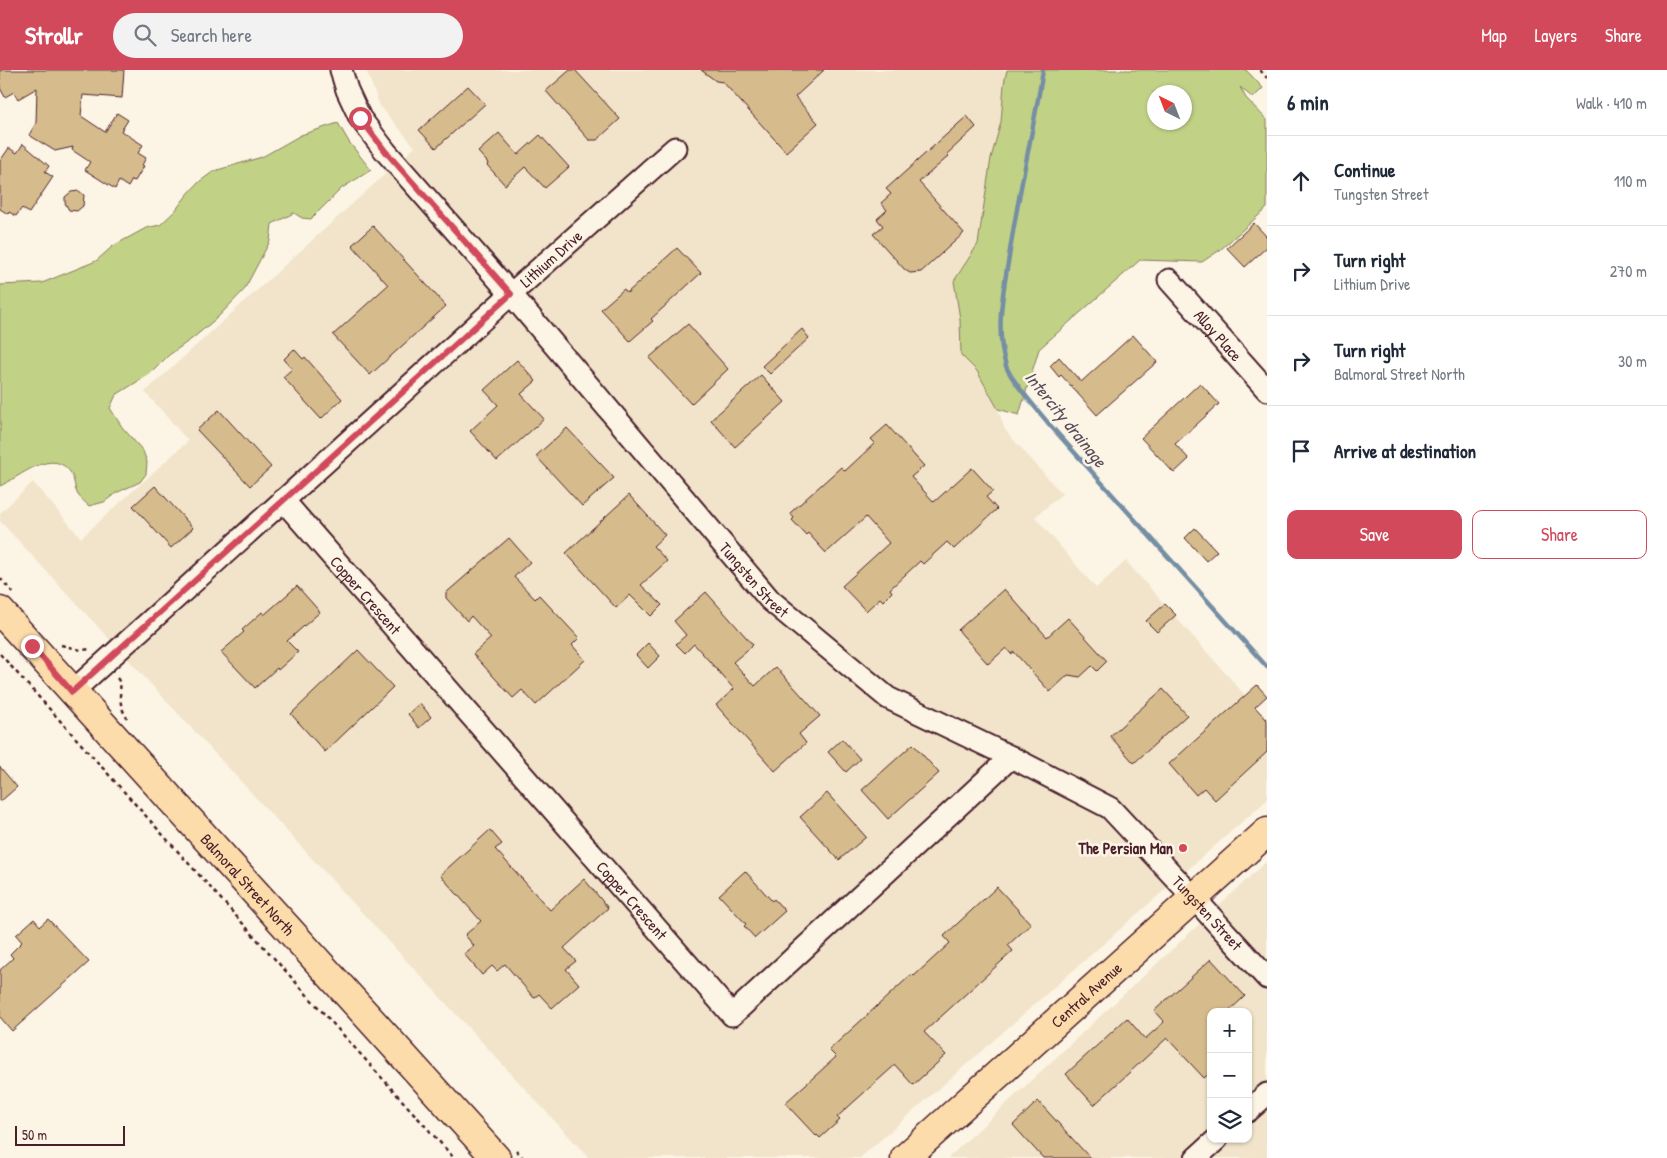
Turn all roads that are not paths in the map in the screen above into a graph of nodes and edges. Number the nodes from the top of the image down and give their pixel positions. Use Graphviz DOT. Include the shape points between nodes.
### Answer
graph roads {
  1 [pos="341,70"];
  2 [pos="675,148"];
  3 [pos="1169,280"];
  4 [pos="511,294"];
  5 [pos="1267,390"];
  6 [pos="283,500"];
  7 [pos="9,605"];
  8 [pos="72,692"];
  9 [pos="1012,757"];
  10 [pos="1267,832"];
  11 [pos="1194,898"];
  12 [pos="1267,978"];
  13 [pos="1267,1094"];
  14 [pos="1252,1107"];
  15 [pos="1212,1143"];
  16 [pos="496,1158"];
  17 [pos="906,1158"];
  18 [pos="1196,1158"];
  1 -- 4 [label="street, Tungsten Street" via="360,118"];
  2 -- 4 [label="street, Lithium Drive"];
  3 -- 5 [label="street, Alloy Place"];
  4 -- 6 [label="street, Lithium Drive"];
  4 -- 9 [label="street, Tungsten Street" via="770,600 888,698"];
  6 -- 8 [label="street, Lithium Drive"];
  6 -- 9 [label="street, Copper Crescent" via="732,1015"];
  7 -- 8 [label="main road, Balmoral Street North"];
  8 -- 16 [label="main road, Balmoral Street North"];
  9 -- 11 [label="street, Tungsten Street" via="1110,808"];
  10 -- 11 [label="main road, Central Avenue"];
  11 -- 12 [label="street, Tungsten Street"];
  11 -- 17 [label="main road, Central Avenue"];
  13 -- 14 [label="street"];
  15 -- 18 [label="street"];
}
